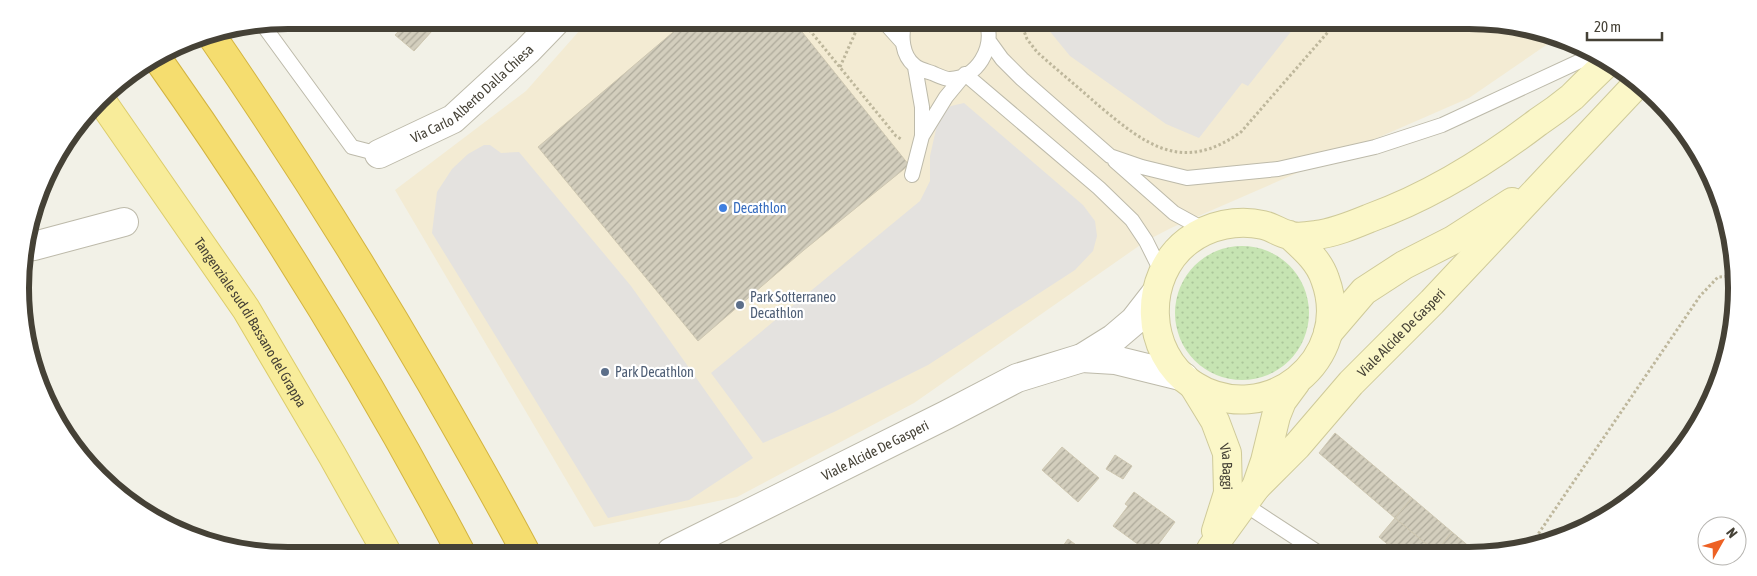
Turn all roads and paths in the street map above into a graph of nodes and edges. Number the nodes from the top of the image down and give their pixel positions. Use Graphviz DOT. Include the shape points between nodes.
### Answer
graph roads {
  1 [pos="548,29"];
  2 [pos="809,29"];
  3 [pos="857,29"];
  4 [pos="891,29"];
  5 [pos="902,29"];
  6 [pos="988,29"];
  7 [pos="1023,29"];
  8 [pos="1331,29"];
  9 [pos="266,30"];
  10 [pos="214,40"];
  11 [pos="989,41"];
  12 [pos="903,43"];
  13 [pos="1588,57"];
  14 [pos="160,62"];
  15 [pos="1604,66"];
  16 [pos="840,67"];
  17 [pos="915,67"];
  18 [pos="965,74"];
  19 [pos="1633,87"];
  20 [pos="104,106"];
  21 [pos="922,136"];
  22 [pos="903,141"];
  23 [pos="379,154"];
  24 [pos="1110,156"];
  25 [pos="912,175"];
  26 [pos="1548,179"];
  27 [pos="124,222"];
  28 [pos="1206,230"];
  29 [pos="1291,236"];
  30 [pos="32,246"];
  31 [pos="1728,276"];
  32 [pos="1159,283"];
  33 [pos="1328,333"];
  34 [pos="1082,358"];
  35 [pos="1189,381"];
  36 [pos="1296,382"];
  37 [pos="1250,496"];
  38 [pos="1535,538"];
  39 [pos="384,547"];
  40 [pos="458,547"];
  41 [pos="522,547"];
  42 [pos="681,547"];
  43 [pos="1211,547"];
  44 [pos="1213,547"];
  45 [pos="1312,547"];
  1 -- 23 [label="street, Via Carlo Alberto Dalla Chiesa" via="453,119"];
  2 -- 16 [label="path"];
  3 -- 16 [label="path"];
  4 -- 12 [label="lane"];
  5 -- 12 [label="lane"];
  6 -- 11 [label="lane"];
  7 -- 8 [label="path" via="1037,52 1121,124 1150,144 1178,152 1213,147 1241,132"];
  9 -- 23 [label="lane" via="352,147"];
  10 -- 41 [label="highway" via="287,148 394,319"];
  11 -- 18 [label="lane" via="981,60"];
  11 -- 24 [label="lane" via="1022,79"];
  12 -- 17 [label="lane"];
  13 -- 24 [label="lane" via="1442,126 1375,147 1278,169 1187,178"];
  14 -- 40 [label="highway" via="296,266"];
  15 -- 29 [label="main road, Viale Alcide De Gasperi" via="1570,98 1503,149 1449,181 1398,208 1354,224 1318,235"];
  16 -- 22 [label="path"];
  17 -- 18 [label="lane" via="948,79"];
  17 -- 21 [label="lane" via="922,107"];
  18 -- 21 [label="lane" via="946,97"];
  18 -- 32 [label="lane" via="1132,220 1146,241"];
  19 -- 26 [label="main road, Viale Alcide De Gasperi"];
  20 -- 39 [label="main road, Tangenziale sud di Bassano del Grappa" via="246,310"];
  21 -- 25 [label="lane"];
  24 -- 28 [label="lane" via="1174,213"];
  26 -- 33 [label="main road, Viale Alcide De Gasperi" via="1454,240 1404,265 1364,291"];
  26 -- 37 [label="main road, Viale Alcide De Gasperi" via="1351,383"];
  27 -- 30 [label="street"];
  28 -- 29 [label="main road, Viale Alcide De Gasperi" via="1234,222 1264,225"];
  28 -- 32 [label="main road, Viale Alcide De Gasperi" via="1173,256"];
  29 -- 33 [label="main road, Viale Alcide De Gasperi" via="1311,255 1325,279 1331,306"];
  31 -- 38 [label="path" via="1718,277 1700,296"];
  32 -- 34 [label="street, Viale Alcide De Gasperi" via="1134,321"];
  32 -- 35 [label="main road, Viale Alcide De Gasperi" via="1154,316 1158,339 1169,360"];
  33 -- 36 [label="main road, Viale Alcide De Gasperi" via="1321,352"];
  34 -- 35 [label="street, Viale Alcide De Gasperi" via="1114,360"];
  34 -- 42 [label="street, Viale Alcide De Gasperi" via="1017,378"];
  35 -- 36 [label="main road, Viale Alcide De Gasperi" via="1213,394 1234,399 1277,393"];
  35 -- 43 [label="main road, Via Baggi" via="1215,421 1227,453 1228,493"];
  36 -- 37 [label="main road, Viale Alcide De Gasperi" via="1282,401 1265,461"];
  37 -- 44 [label="main road, Viale Alcide De Gasperi"];
  37 -- 45 [label="lane"];
}
